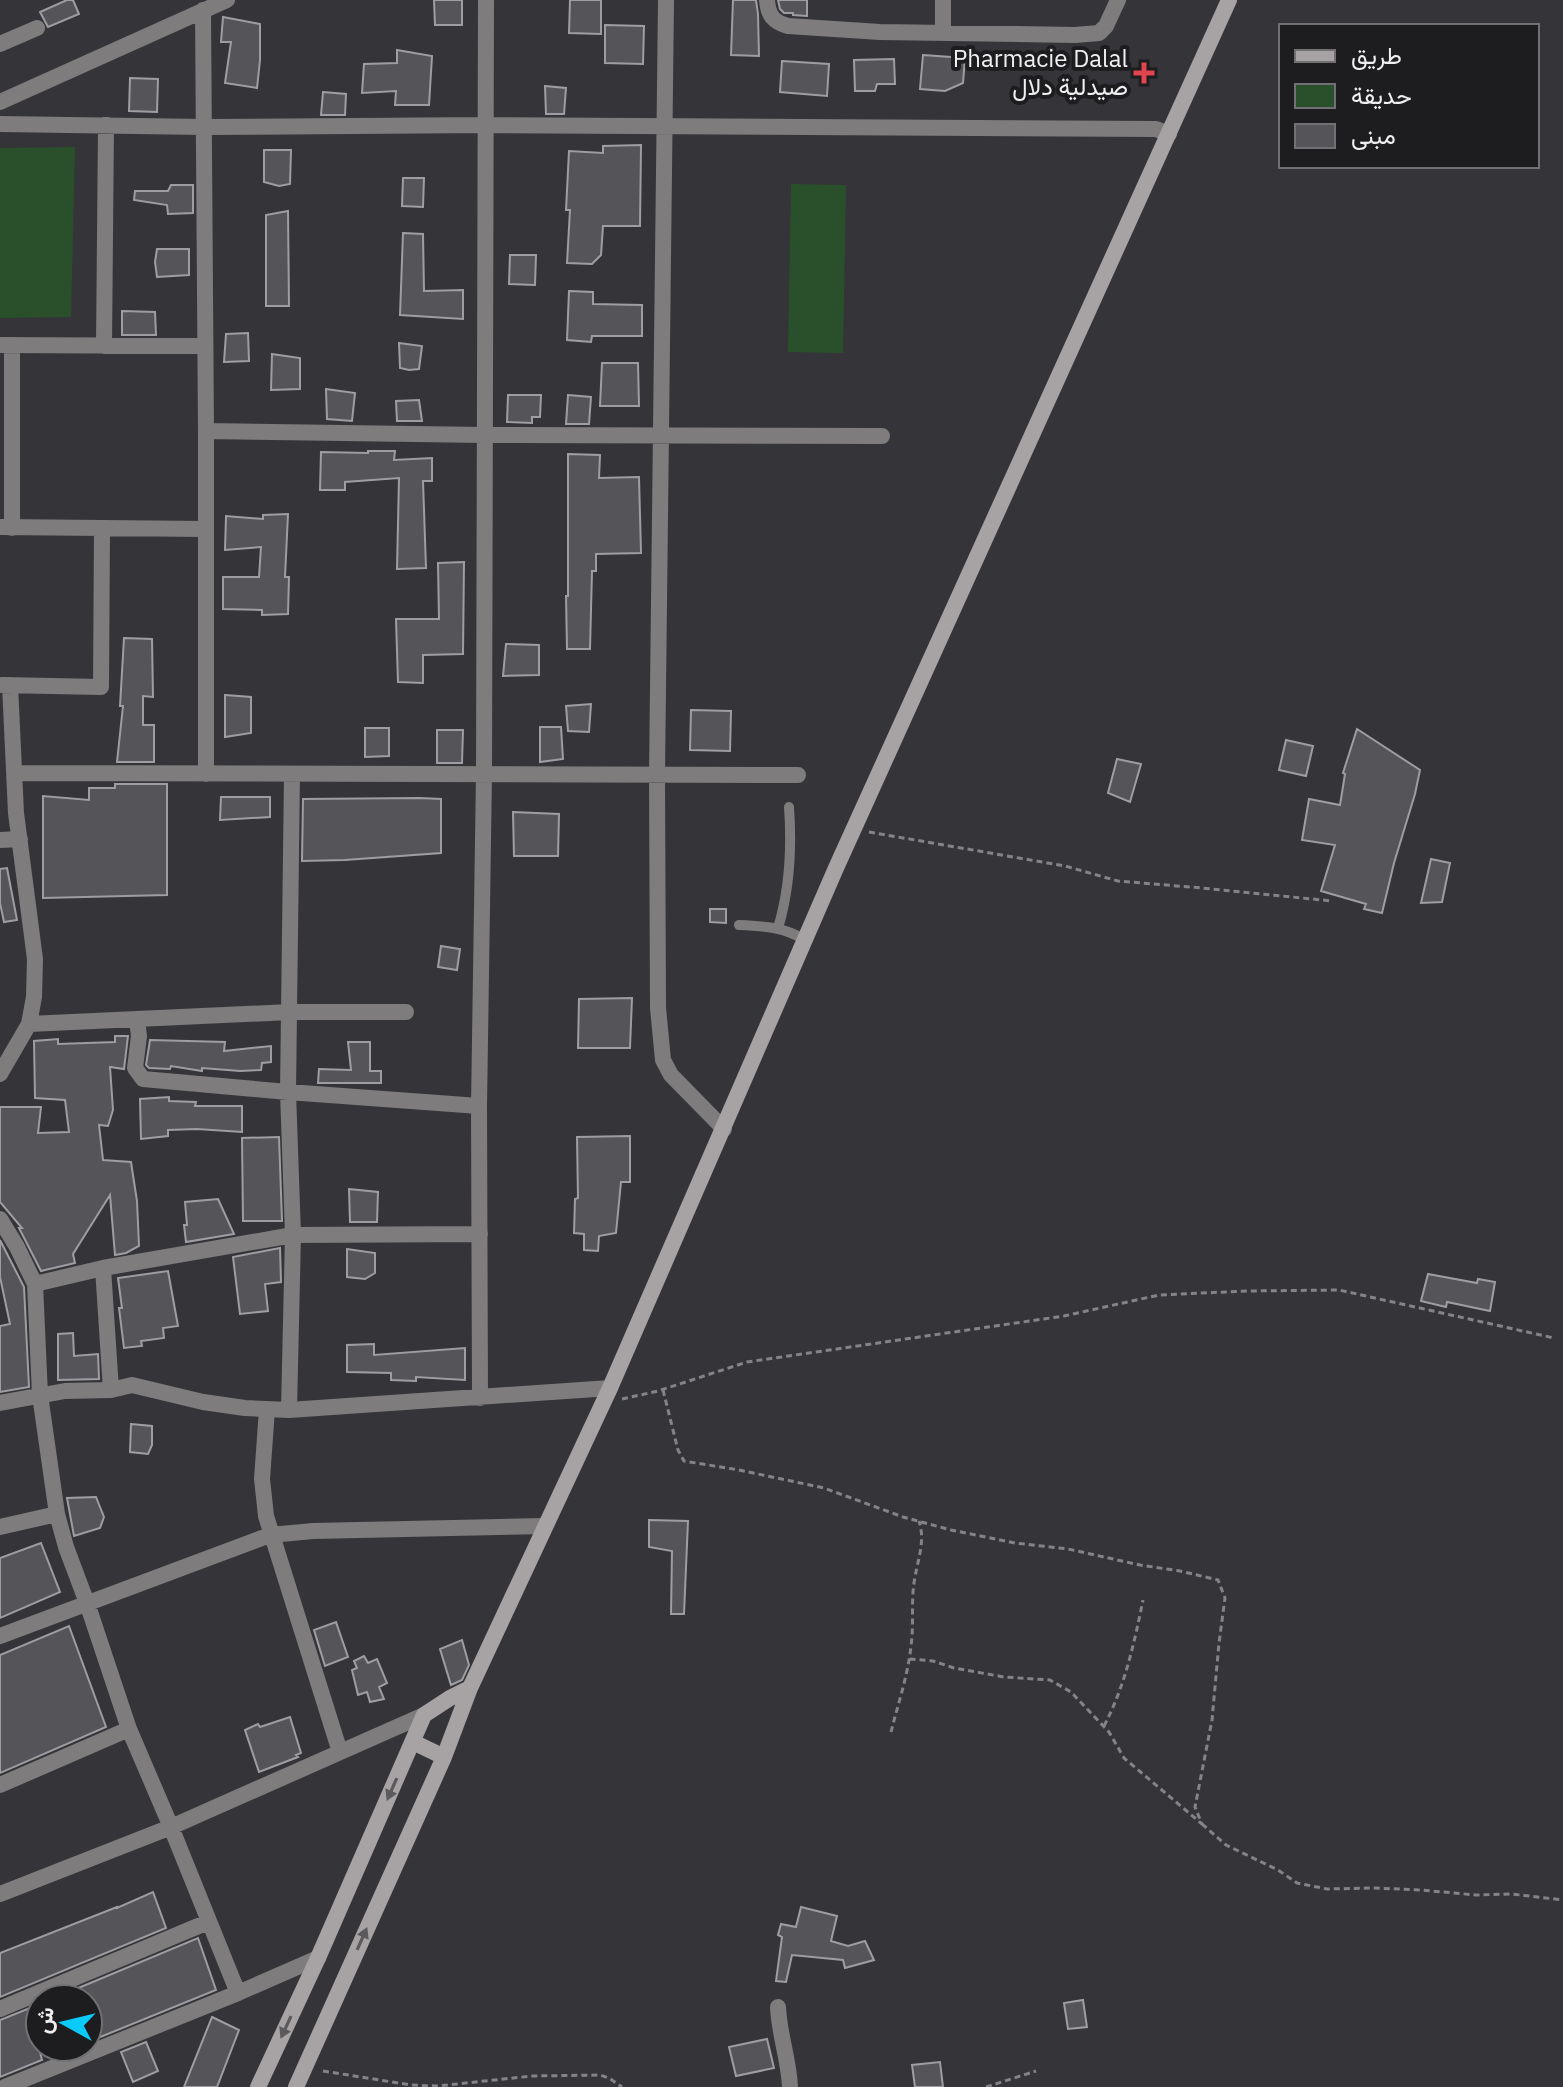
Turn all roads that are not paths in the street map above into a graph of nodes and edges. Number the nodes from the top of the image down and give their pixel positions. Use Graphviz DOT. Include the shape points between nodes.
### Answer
graph roads {
  1 [pos="227,0"];
  2 [pos="486,0"];
  3 [pos="666,0"];
  4 [pos="767,0"];
  5 [pos="943,0"];
  6 [pos="1118,0"];
  7 [pos="1229,0"];
  8 [pos="203,10"];
  9 [pos="37,28"];
  10 [pos="943,33"];
  11 [pos="0,44"];
  12 [pos="0,102"];
  13 [pos="0,124"];
  14 [pos="106,125"];
  15 [pos="486,125"];
  16 [pos="204,127"];
  17 [pos="666,127"];
  18 [pos="1169,134"];
  19 [pos="6,345"];
  20 [pos="104,346"];
  21 [pos="205,346"];
  22 [pos="206,431"];
  23 [pos="485,435"];
  24 [pos="662,436"];
  25 [pos="882,436"];
  26 [pos="6,527"];
  27 [pos="102,529"];
  28 [pos="205,529"];
  29 [pos="5,685"];
  30 [pos="14,773"];
  31 [pos="206,774"];
  32 [pos="292,774"];
  33 [pos="484,774"];
  34 [pos="657,775"];
  35 [pos="798,775"];
  36 [pos="789,807"];
  37 [pos="20,839"];
  38 [pos="0,840"];
  39 [pos="739,925"];
  40 [pos="778,928"];
  41 [pos="805,940"];
  42 [pos="290,1012"];
  43 [pos="406,1012"];
  44 [pos="137,1020"];
  45 [pos="29,1024"];
  46 [pos="0,1074"];
  47 [pos="288,1092"];
  48 [pos="479,1106"];
  49 [pos="724,1129"];
  50 [pos="0,1219"];
  51 [pos="480,1234"];
  52 [pos="293,1235"];
  53 [pos="103,1268"];
  54 [pos="35,1284"];
  55 [pos="111,1390"];
  56 [pos="40,1395"];
  57 [pos="606,1395"];
  58 [pos="480,1398"];
  59 [pos="0,1403"];
  60 [pos="267,1409"];
  61 [pos="289,1410"];
  62 [pos="57,1514"];
  63 [pos="545,1526"];
  64 [pos="0,1527"];
  65 [pos="270,1535"];
  66 [pos="87,1603"];
  67 [pos="0,1636"];
  68 [pos="470,1688"];
  69 [pos="424,1715"];
  70 [pos="129,1729"];
  71 [pos="413,1742"];
  72 [pos="340,1752"];
  73 [pos="444,1757"];
  74 [pos="0,1785"];
  75 [pos="171,1827"];
  76 [pos="0,1894"];
  77 [pos="208,1922"];
  78 [pos="318,1958"];
  79 [pos="238,1993"];
  80 [pos="778,2007"];
  81 [pos="0,2009"];
  82 [pos="5,2087"];
  83 [pos="258,2087"];
  84 [pos="296,2087"];
  85 [pos="790,2087"];
  1 -- 8 [label="street"];
  2 -- 15 [label="street"];
  3 -- 17 [label="street"];
  4 -- 10 [label="street" via="772,18 788,26"];
  5 -- 10 [label="street"];
  6 -- 10 [label="street" via="1099,33"];
  7 -- 18 [label="street"];
  8 -- 12 [label="street"];
  8 -- 16 [label="street"];
  9 -- 11 [label="street"];
  13 -- 14 [label="street"];
  14 -- 16 [label="street"];
  14 -- 20 [label="street"];
  15 -- 16 [label="street"];
  15 -- 17 [label="street"];
  15 -- 23 [label="street"];
  16 -- 21 [label="street"];
  17 -- 18 [label="street" via="1156,129"];
  17 -- 24 [label="street"];
  18 -- 41 [label="street"];
  19 -- 20 [label="street"];
  19 -- 26 [label="street"];
  20 -- 21 [label="street"];
  21 -- 22 [label="street"];
  22 -- 23 [label="street"];
  22 -- 28 [label="street"];
  23 -- 24 [label="street"];
  23 -- 33 [label="street"];
  24 -- 25 [label="street"];
  24 -- 34 [label="street"];
  26 -- 27 [label="street"];
  27 -- 28 [label="street"];
  27 -- 29 [label="street" via="101,687"];
  28 -- 31 [label="street"];
  29 -- 30 [label="street"];
  30 -- 31 [label="street"];
  30 -- 37 [label="street"];
  31 -- 32 [label="street"];
  32 -- 33 [label="street"];
  32 -- 42 [label="street"];
  33 -- 34 [label="street"];
  33 -- 48 [label="street"];
  34 -- 35 [label="street"];
  34 -- 49 [label="street" via="663,1060"];
  36 -- 40 [label="lane" via="789,882"];
  37 -- 38 [label="street"];
  37 -- 45 [label="street" via="35,959"];
  39 -- 40 [label="lane"];
  40 -- 41 [label="lane"];
  41 -- 49 [label="street"];
  42 -- 43 [label="street"];
  42 -- 44 [label="street"];
  42 -- 47 [label="street"];
  44 -- 45 [label="street"];
  44 -- 47 [label="street" via="135,1068 143,1079"];
  45 -- 46 [label="street"];
  47 -- 48 [label="street"];
  47 -- 52 [label="street"];
  48 -- 51 [label="street"];
  49 -- 57 [label="street"];
  50 -- 54 [label="street"];
  51 -- 52 [label="street"];
  51 -- 58 [label="street"];
  52 -- 53 [label="street"];
  52 -- 61 [label="street"];
  53 -- 54 [label="street"];
  53 -- 55 [label="street"];
  54 -- 56 [label="street"];
  55 -- 56 [label="street"];
  55 -- 60 [label="street" via="132,1385 203,1402"];
  56 -- 59 [label="street"];
  56 -- 62 [label="street"];
  57 -- 58 [label="street"];
  57 -- 63 [label="street"];
  58 -- 61 [label="street"];
  60 -- 61 [label="street"];
  60 -- 65 [label="street" via="262,1479"];
  62 -- 64 [label="street"];
  62 -- 66 [label="street"];
  63 -- 65 [label="street"];
  63 -- 68 [label="street"];
  65 -- 66 [label="street"];
  65 -- 72 [label="street"];
  66 -- 67 [label="street"];
  66 -- 70 [label="street"];
  68 -- 69 [label="street"];
  68 -- 73 [label="street"];
  69 -- 71 [label="street"];
  69 -- 72 [label="street"];
  70 -- 74 [label="street"];
  70 -- 75 [label="street"];
  71 -- 73 [label="street"];
  71 -- 78 [label="street, one-way"];
  72 -- 75 [label="street"];
  84 -- 73 [label="street, one-way"];
  75 -- 76 [label="street"];
  75 -- 77 [label="street"];
  77 -- 79 [label="street"];
  77 -- 81 [label="street"];
  78 -- 79 [label="street"];
  78 -- 83 [label="street, one-way"];
  79 -- 82 [label="street"];
  80 -- 85 [label="street"];
}
